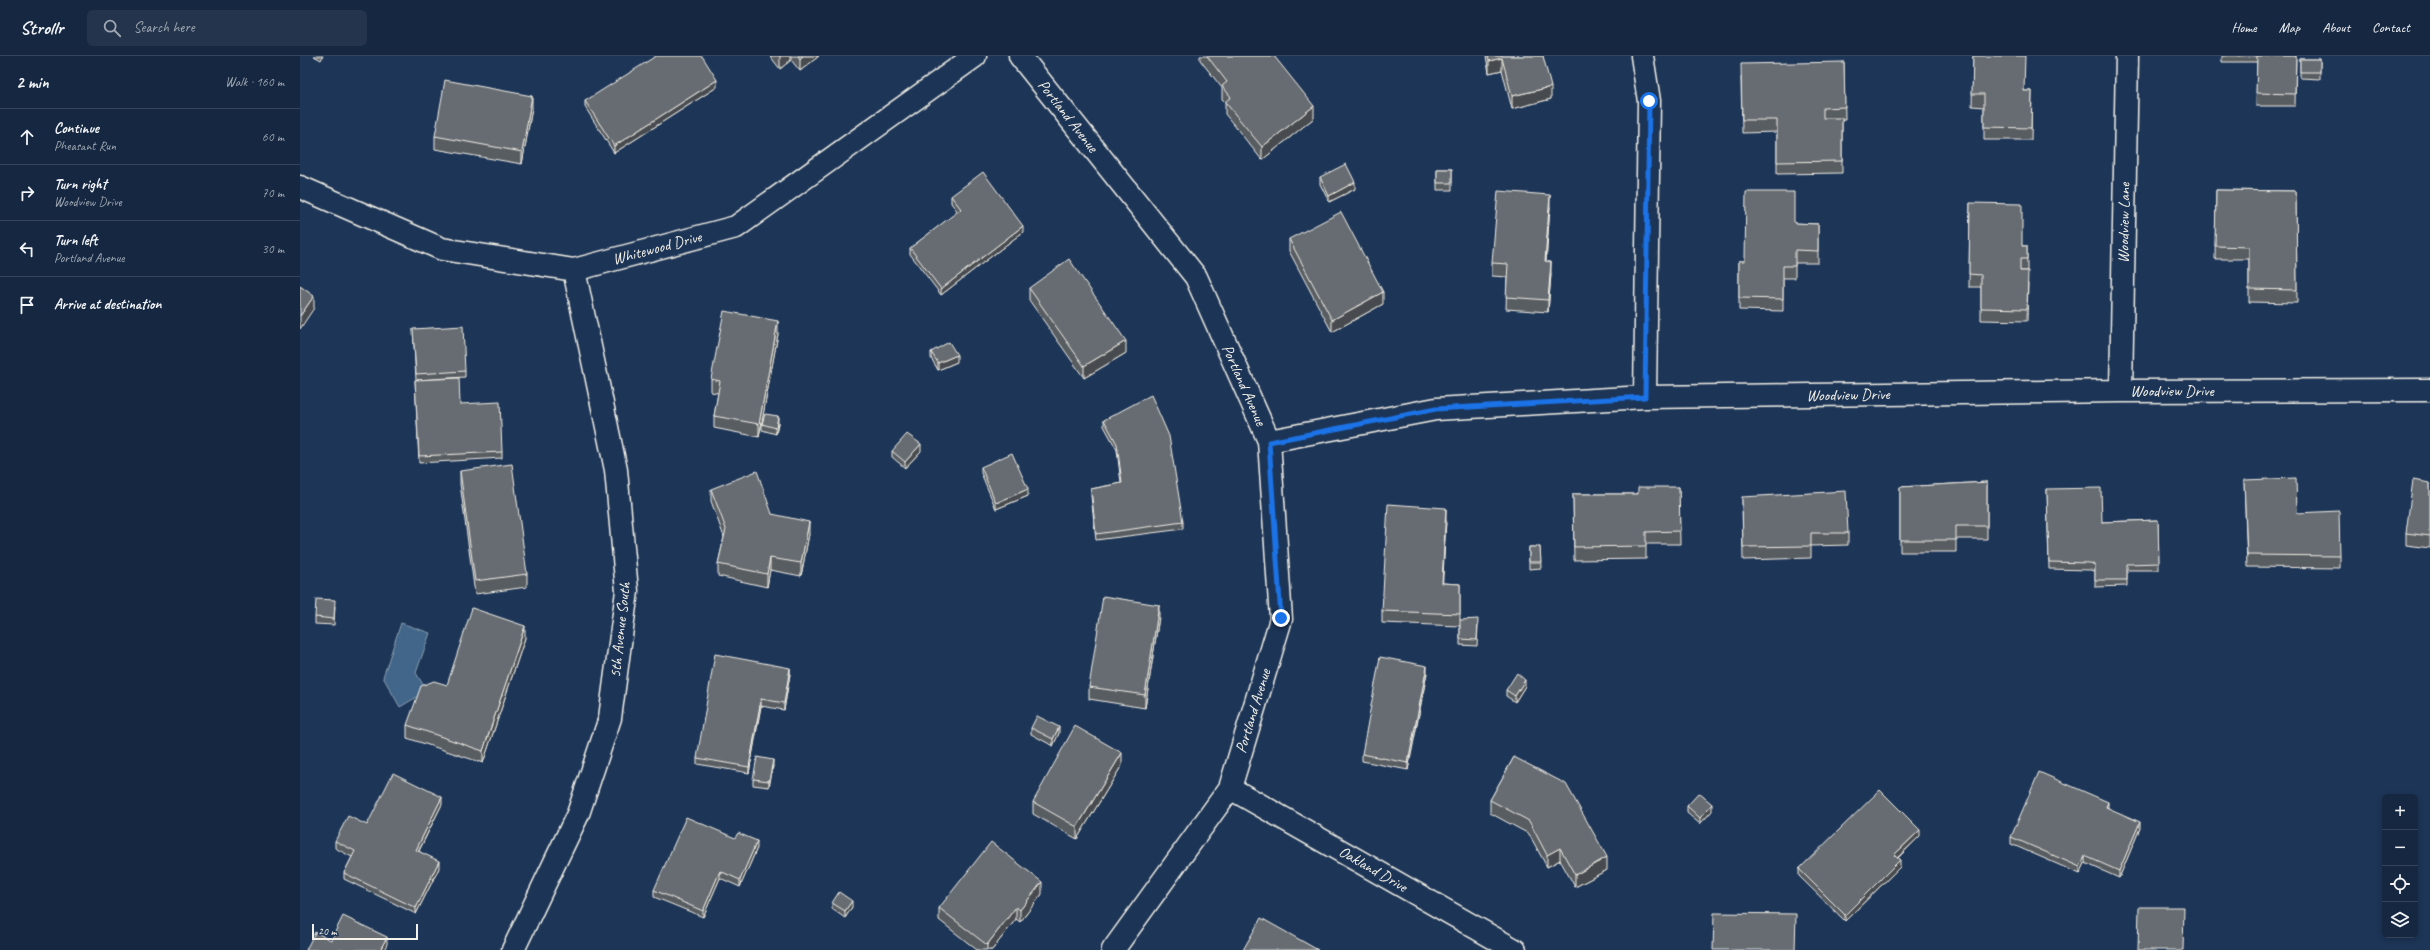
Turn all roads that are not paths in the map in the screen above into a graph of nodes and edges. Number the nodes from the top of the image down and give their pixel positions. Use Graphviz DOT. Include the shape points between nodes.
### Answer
graph roads {
  1 [pos="975,56"];
  2 [pos="1020,56"];
  3 [pos="1642,56"];
  4 [pos="2127,56"];
  5 [pos="300,187"];
  6 [pos="574,270"];
  7 [pos="2430,390"];
  8 [pos="2122,391"];
  9 [pos="1645,397"];
  10 [pos="1269,442"];
  11 [pos="1230,788"];
  12 [pos="513,950"];
  13 [pos="1113,950"];
  14 [pos="1516,950"];
  1 -- 6 [label="street, Whitewood Drive" via="736,227"];
  2 -- 10 [label="street, Portland Avenue" via="1196,277"];
  3 -- 9 [label="street" via="1649,101"];
  4 -- 8 [label="street, Woodview Lane"];
  5 -- 6 [label="street, Whitewood Drive" via="442,249"];
  6 -- 12 [label="street, 5th Avenue South" via="616,470 627,592 610,718 578,814"];
  7 -- 8 [label="street, Woodview Drive"];
  8 -- 9 [label="street, Woodview Drive"];
  9 -- 10 [label="street, Woodview Drive" via="1436,409"];
  10 -- 11 [label="street, Portland Avenue" via="1281,618"];
  11 -- 13 [label="street, Portland Avenue"];
  11 -- 14 [label="street, Oakland Drive"];
}
